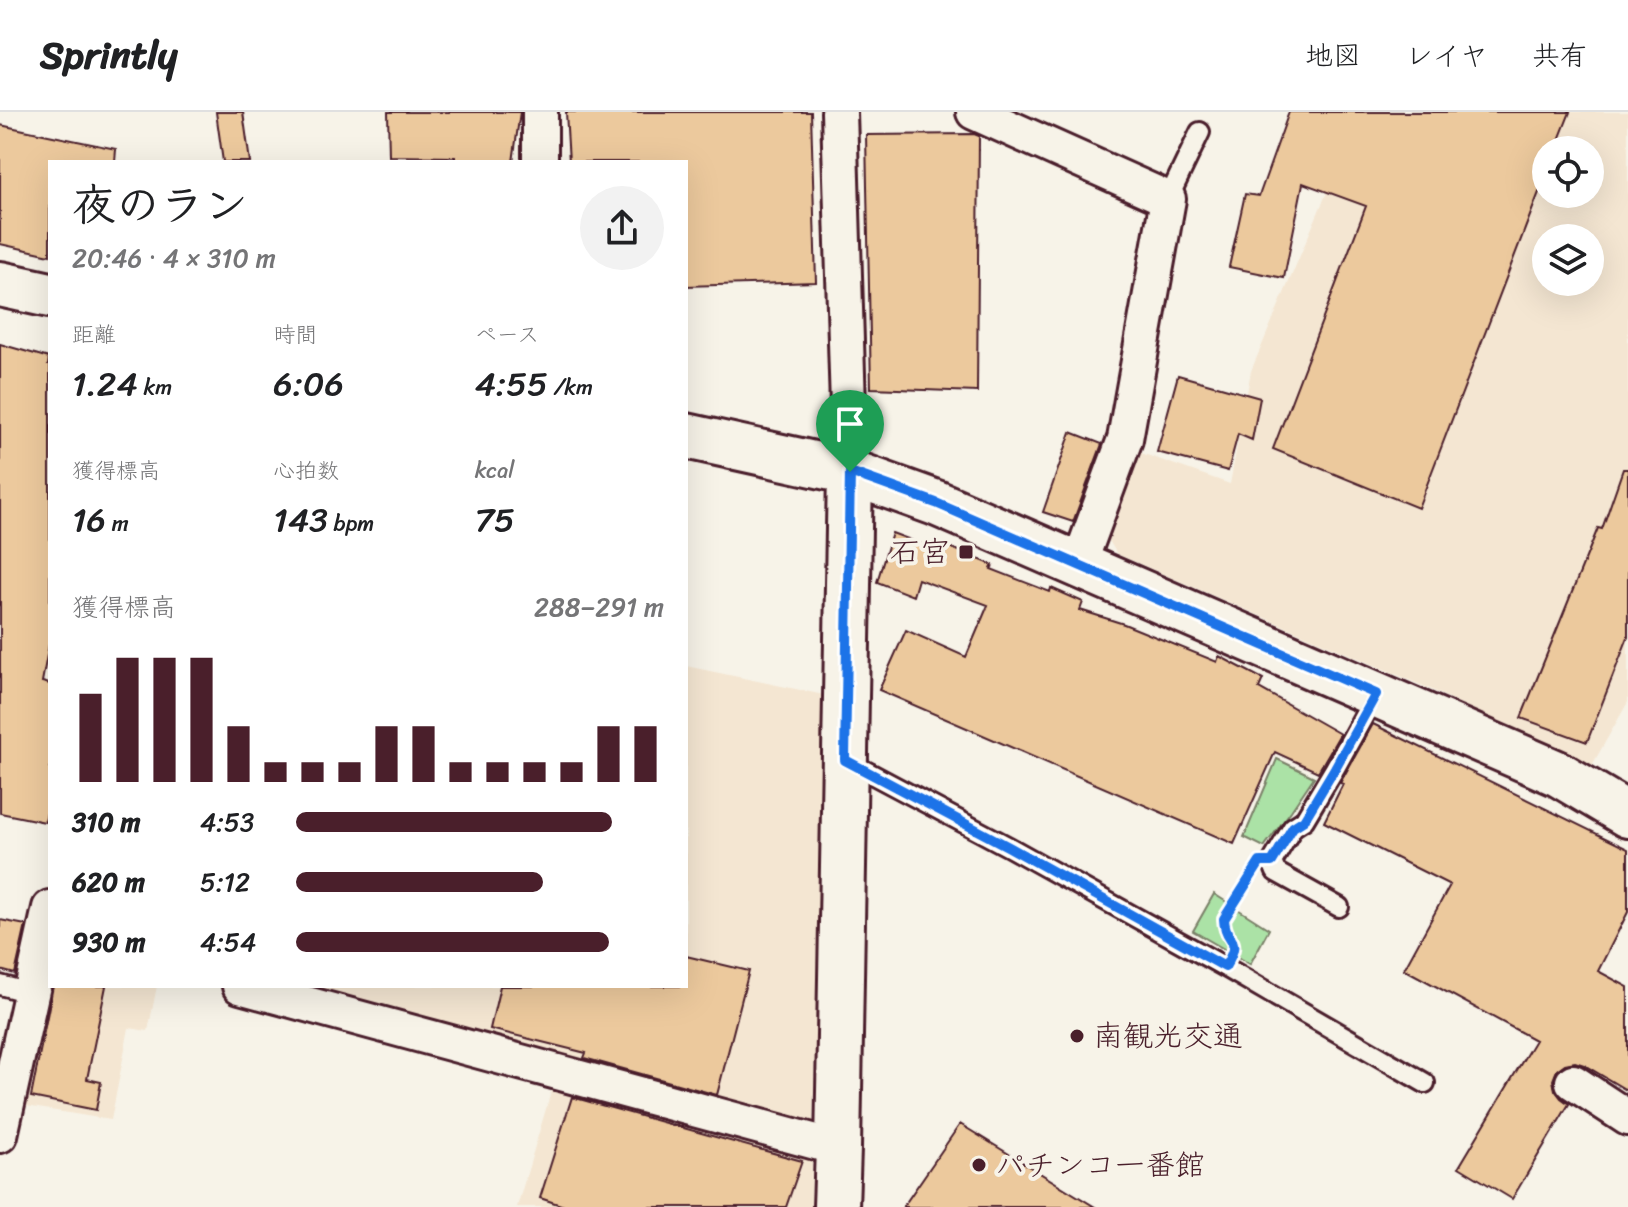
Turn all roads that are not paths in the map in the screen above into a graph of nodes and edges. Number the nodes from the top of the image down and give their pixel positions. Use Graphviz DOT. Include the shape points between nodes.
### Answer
graph roads {
  1 [pos="540,112"];
  2 [pos="974,112"];
  3 [pos="842,118"];
  4 [pos="1200,132"];
  5 [pos="540,160"];
  6 [pos="1168,199"];
  7 [pos="0,284"];
  8 [pos="48,295"];
  9 [pos="688,436"];
  10 [pos="850,472"];
  11 [pos="1079,564"];
  12 [pos="1376,694"];
  13 [pos="845,760"];
  14 [pos="1628,815"];
  15 [pos="1339,907"];
  16 [pos="48,925"];
  17 [pos="247,988"];
  18 [pos="15,989"];
  19 [pos="1573,1082"];
  20 [pos="1425,1083"];
  21 [pos="1628,1118"];
  22 [pos="0,1135"];
  23 [pos="838,1148"];
  24 [pos="836,1207"];
  1 -- 5 [label="street"];
  2 -- 6 [label="street"];
  3 -- 10 [label="street"];
  4 -- 6 [label="lane"];
  6 -- 11 [label="street" via="1125,439"];
  7 -- 8 [label="street"];
  9 -- 10 [label="street"];
  10 -- 11 [label="street"];
  10 -- 13 [label="street"];
  11 -- 12 [label="street"];
  12 -- 14 [label="street" via="1559,774"];
  12 -- 15 [label="lane" via="1304,820 1293,827 1272,862 1276,872"];
  13 -- 20 [label="lane" via="1225,967"];
  13 -- 23 [label="street"];
  16 -- 18 [label="street"];
  17 -- 23 [label="street"];
  18 -- 22 [label="street"];
  19 -- 21 [label="street"];
  23 -- 24 [label="street"];
}
